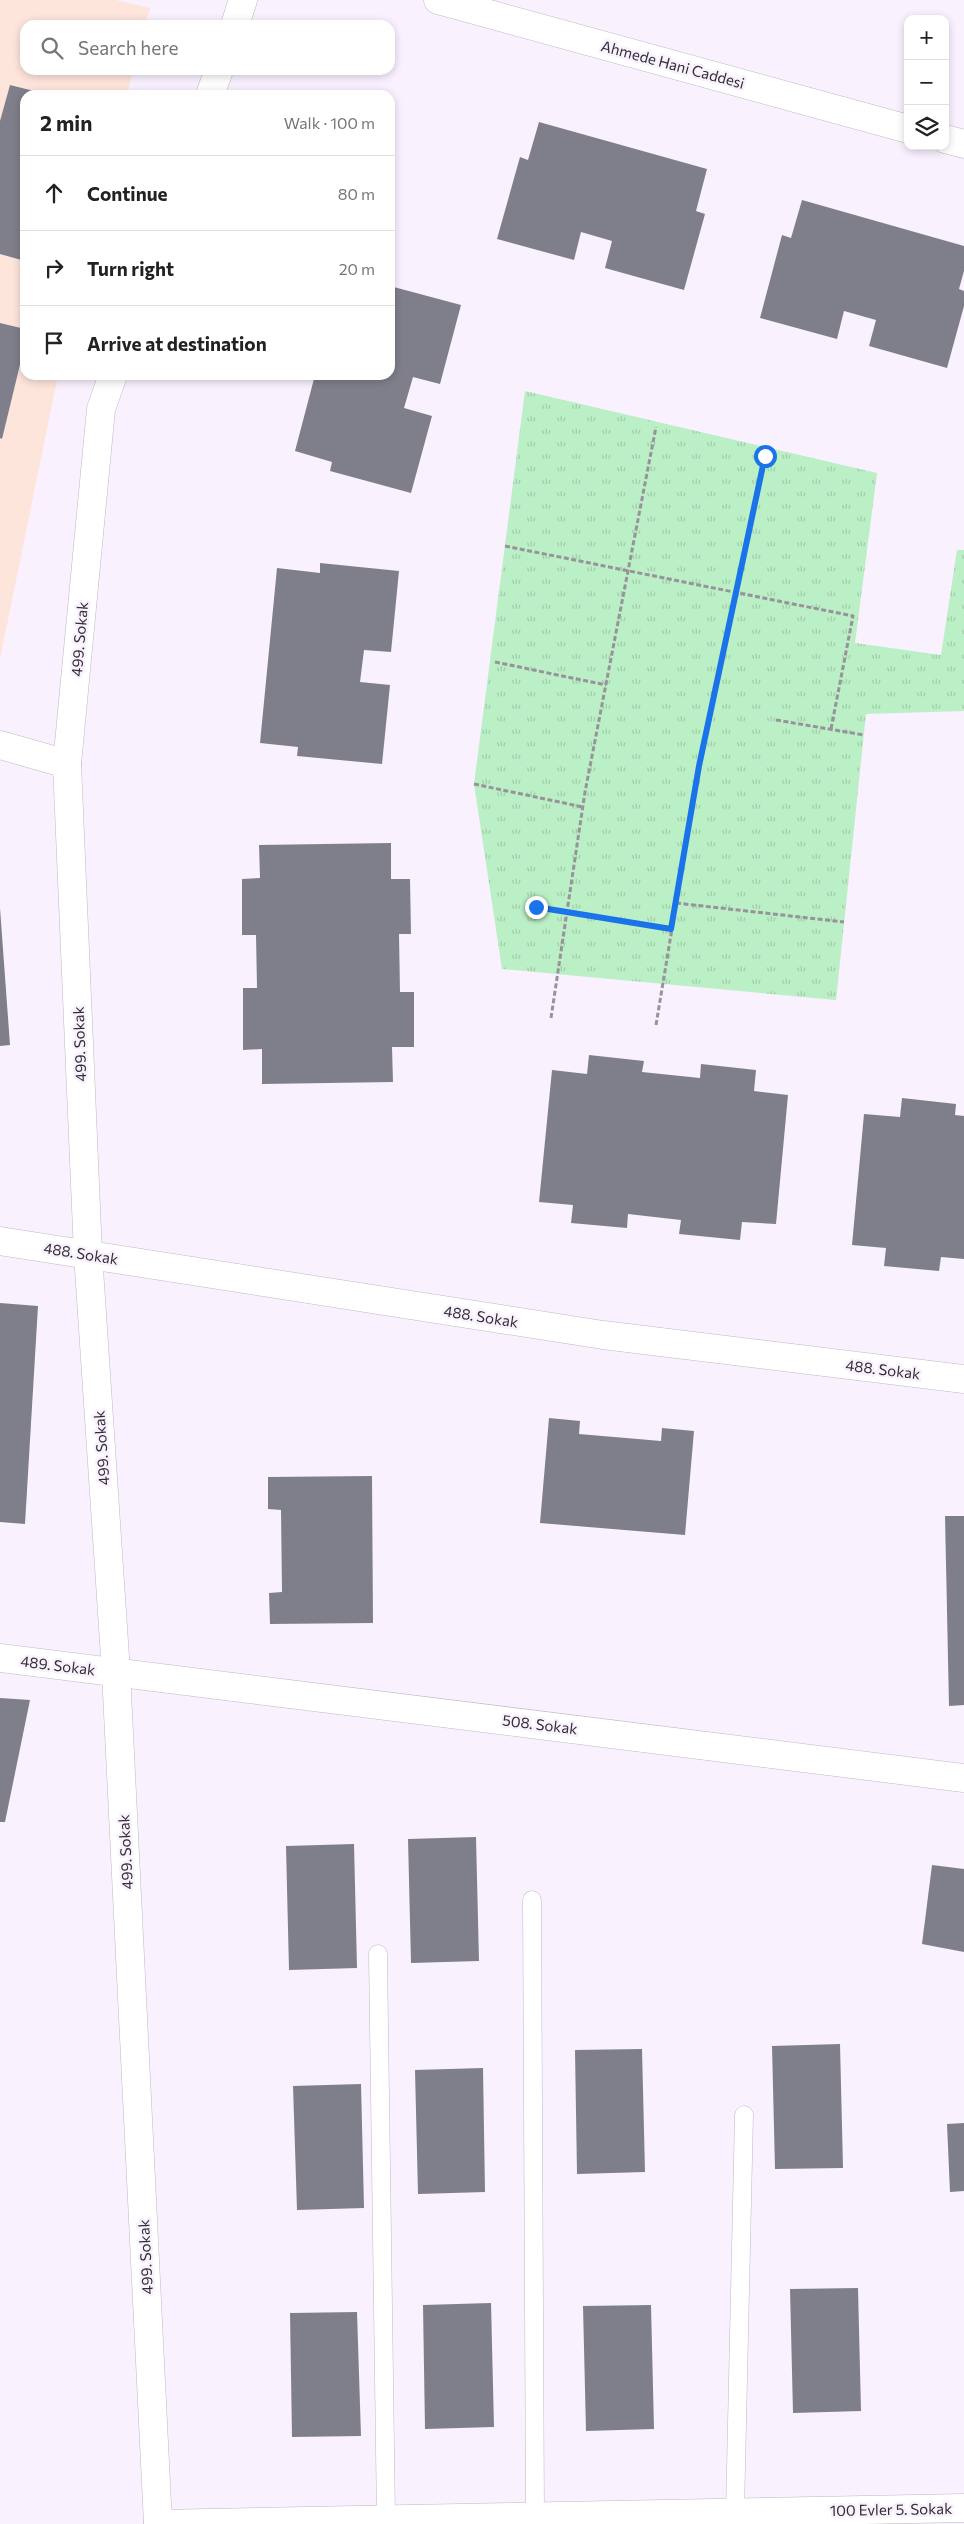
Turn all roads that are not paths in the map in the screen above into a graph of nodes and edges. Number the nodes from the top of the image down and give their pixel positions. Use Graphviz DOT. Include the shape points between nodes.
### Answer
graph roads {
  1 [pos="243,0"];
  2 [pos="438,0"];
  3 [pos="237,20"];
  4 [pos="217,75"];
  5 [pos="212,90"];
  6 [pos="904,128"];
  7 [pos="949,140"];
  8 [pos="964,144"];
  9 [pos="111,380"];
  10 [pos="0,745"];
  11 [pos="68,764"];
  12 [pos="0,1241"];
  13 [pos="88,1254"];
  14 [pos="964,1379"];
  15 [pos="0,1658"];
  16 [pos="116,1672"];
  17 [pos="964,1778"];
  18 [pos="532,1900"];
  19 [pos="378,1954"];
  20 [pos="744,2115"];
  21 [pos="964,2508"];
  22 [pos="735,2512"];
  23 [pos="535,2516"];
  24 [pos="386,2519"];
  25 [pos="158,2524"];
  1 -- 3 [label="street"];
  2 -- 6 [label="street, Ahmede Hani Caddesi"];
  4 -- 5 [label="street"];
  7 -- 8 [label="street"];
  9 -- 11 [label="street, 499. Sokak" via="101,409"];
  10 -- 11 [label="street"];
  11 -- 13 [label="street, 499. Sokak"];
  12 -- 13 [label="street, 488. Sokak"];
  13 -- 14 [label="street, 488. Sokak" via="603,1335"];
  13 -- 16 [label="street, 499. Sokak"];
  15 -- 16 [label="street, 489. Sokak"];
  16 -- 17 [label="street, 508. Sokak"];
  16 -- 25 [label="street, 499. Sokak"];
  18 -- 23 [label="lane"];
  19 -- 24 [label="lane"];
  20 -- 22 [label="lane"];
  21 -- 22 [label="street, 100 Evler 5. Sokak"];
  22 -- 23 [label="street, 100 Evler 5. Sokak"];
  23 -- 24 [label="street, 100 Evler 5. Sokak"];
  24 -- 25 [label="street, 100 Evler 5. Sokak"];
}
